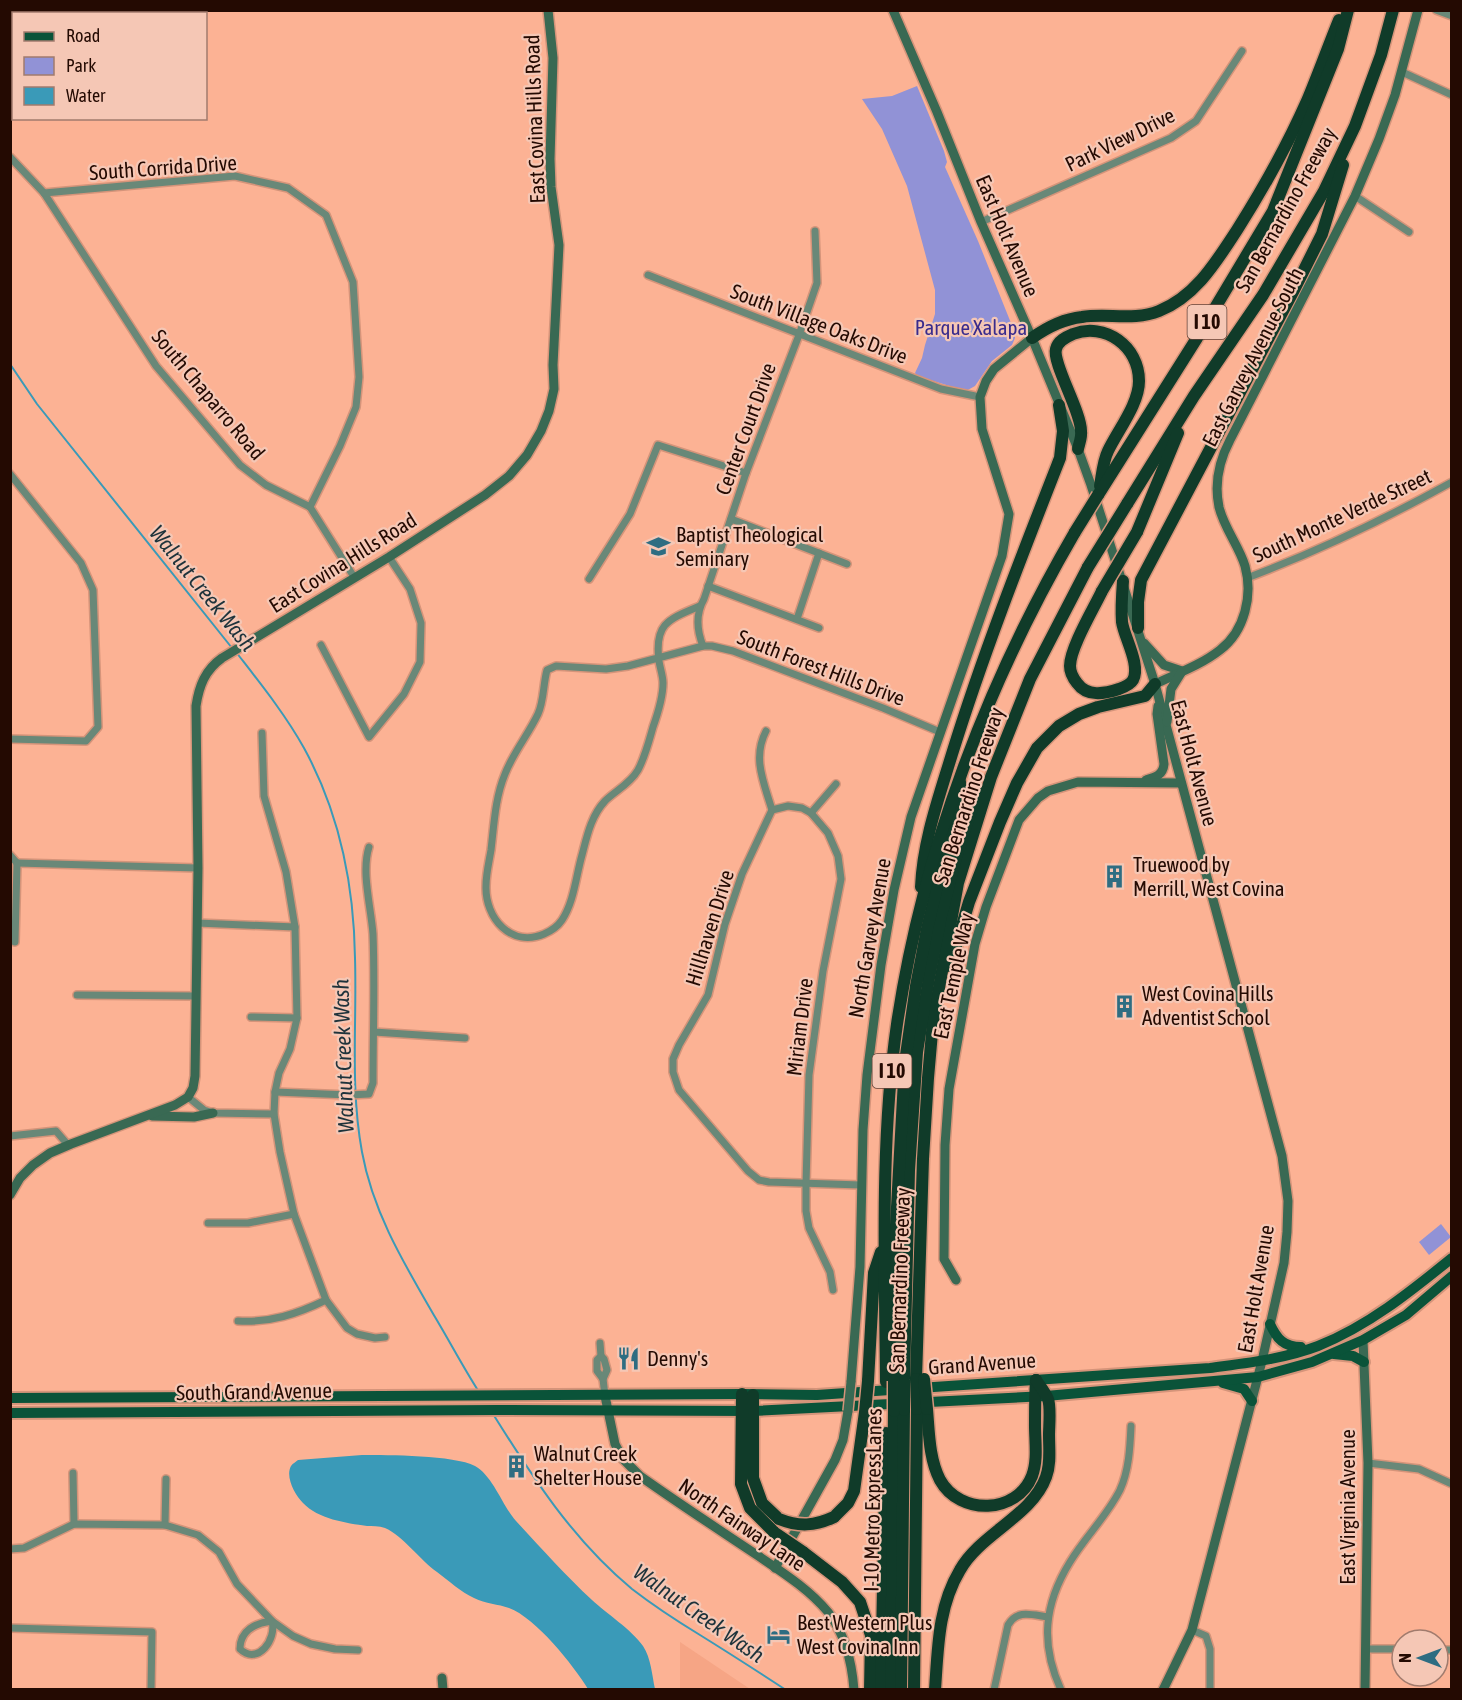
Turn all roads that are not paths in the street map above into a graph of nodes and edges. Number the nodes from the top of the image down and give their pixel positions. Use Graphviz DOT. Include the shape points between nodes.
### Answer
graph roads {
  1 [pos="548,10"];
  2 [pos="893,10"];
  3 [pos="1342,10"];
  4 [pos="1348,10"];
  5 [pos="1393,10"];
  6 [pos="1418,10"];
  7 [pos="1436,10"];
  8 [pos="1452,16"];
  9 [pos="1242,51"];
  10 [pos="1402,72"];
  11 [pos="1452,95"];
  12 [pos="1355,126"];
  13 [pos="10,157"];
  14 [pos="44,193"];
  15 [pos="1355,196"];
  16 [pos="981,222"];
  17 [pos="815,231"];
  18 [pos="1409,232"];
  19 [pos="648,275"];
  20 [pos="799,335"];
  21 [pos="1032,338"];
  22 [pos="1194,396"];
  23 [pos="980,397"];
  24 [pos="1059,405"];
  25 [pos="1078,449"];
  26 [pos="746,473"];
  27 [pos="10,474"];
  28 [pos="1452,482"];
  29 [pos="1098,495"];
  30 [pos="310,507"];
  31 [pos="731,519"];
  32 [pos="819,553"];
  33 [pos="389,556"];
  34 [pos="847,564"];
  35 [pos="354,577"];
  36 [pos="1247,578"];
  37 [pos="589,579"];
  38 [pos="1122,581"];
  39 [pos="708,586"];
  40 [pos="700,606"];
  41 [pos="797,619"];
  42 [pos="819,628"];
  43 [pos="1140,635"];
  44 [pos="321,645"];
  45 [pos="703,646"];
  46 [pos="659,658"];
  47 [pos="1182,671"];
  48 [pos="1155,684"];
  49 [pos="1158,698"];
  50 [pos="1167,729"];
  51 [pos="766,731"];
  52 [pos="940,732"];
  53 [pos="261,733"];
  54 [pos="10,739"];
  55 [pos="960,778"];
  56 [pos="1138,783"];
  57 [pos="1181,783"];
  58 [pos="836,784"];
  59 [pos="988,789"];
  60 [pos="772,810"];
  61 [pos="811,813"];
  62 [pos="369,847"];
  63 [pos="10,855"];
  64 [pos="17,863"];
  65 [pos="198,868"];
  66 [pos="921,903"];
  67 [pos="197,923"];
  68 [pos="295,927"];
  69 [pos="15,942"];
  70 [pos="77,995"];
  71 [pos="196,996"];
  72 [pos="251,1017"];
  73 [pos="297,1018"];
  74 [pos="933,1021"];
  75 [pos="374,1032"];
  76 [pos="465,1038"];
  77 [pos="275,1092"];
  78 [pos="188,1097"];
  79 [pos="213,1113"];
  80 [pos="274,1114"];
  81 [pos="149,1115"];
  82 [pos="10,1136"];
  83 [pos="68,1145"];
  84 [pos="806,1184"];
  85 [pos="861,1185"];
  86 [pos="10,1195"];
  87 [pos="294,1214"];
  88 [pos="208,1223"];
  89 [pos="885,1242"];
  90 [pos="1452,1258"];
  91 [pos="1452,1276"];
  92 [pos="956,1280"];
  93 [pos="833,1290"];
  94 [pos="326,1300"];
  95 [pos="238,1321"];
  96 [pos="1270,1324"];
  97 [pos="1362,1324"];
  98 [pos="385,1337"];
  99 [pos="1363,1340"];
  100 [pos="600,1343"];
  101 [pos="1313,1347"];
  102 [pos="1331,1354"];
  103 [pos="1262,1361"];
  104 [pos="1364,1362"];
  105 [pos="1258,1377"];
  106 [pos="905,1380"];
  107 [pos="1036,1380"];
  108 [pos="1214,1382"];
  109 [pos="747,1394"];
  110 [pos="487,1396"];
  111 [pos="605,1396"];
  112 [pos="1040,1396"];
  113 [pos="10,1398"];
  114 [pos="1252,1401"];
  115 [pos="497,1410"];
  116 [pos="905,1410"];
  117 [pos="609,1411"];
  118 [pos="748,1411"];
  119 [pos="10,1413"];
  120 [pos="1131,1426"];
  121 [pos="1368,1463"];
  122 [pos="73,1473"];
  123 [pos="166,1479"];
  124 [pos="1452,1484"];
  125 [pos="74,1524"];
  126 [pos="165,1526"];
  127 [pos="10,1549"];
  128 [pos="775,1568"];
  129 [pos="1048,1617"];
  130 [pos="272,1621"];
  131 [pos="10,1628"];
  132 [pos="1192,1630"];
  133 [pos="1366,1649"];
  134 [pos="358,1650"];
  135 [pos="1390,1650"];
  136 [pos="442,1678"];
  137 [pos="151,1689"];
  138 [pos="443,1689"];
  139 [pos="854,1689"];
  140 [pos="870,1689"];
  141 [pos="881,1689"];
  142 [pos="891,1689"];
  143 [pos="901,1689"];
  144 [pos="914,1689"];
  145 [pos="935,1689"];
  146 [pos="994,1689"];
  147 [pos="1061,1689"];
  148 [pos="1163,1689"];
  149 [pos="1210,1689"];
  150 [pos="1365,1689"];
  1 -- 33 [label="street, East Covina Hills Road" via="553,58 551,187 559,245 554,389 549,411 527,455 508,476"];
  2 -- 16 [label="street, East Holt Avenue"];
  3 -- 21 [label="highway" via="1306,101 1273,168 1216,262 1196,287 1157,312 1083,316 1045,329"];
  4 -- 29 [label="highway, San Bernardino Freeway / I 10" via="1338,49 1273,212"];
  5 -- 12 [label="highway, San Bernardino Freeway / I 10" via="1382,55"];
  6 -- 10 [label="street, East Garvey Avenue South"];
  7 -- 8 [label="street"];
  9 -- 16 [label="street, Park View Drive" via="1196,121 1171,138"];
  10 -- 11 [label="street"];
  10 -- 15 [label="street, East Garvey Avenue South"];
  12 -- 22 [label="highway, San Bernardino Freeway / I 10" via="1324,191 1263,295"];
  12 -- 43 [label="highway" via="1322,234 1141,580"];
  13 -- 14 [label="street, South Chaparro Road"];
  14 -- 30 [label="street, South Chaparro Road" via="156,366 209,429 240,465 266,485"];
  14 -- 30 [label="street, South Corrida Drive" via="235,176 288,188 326,215 353,282 359,377 356,407"];
  15 -- 18 [label="street"];
  15 -- 36 [label="street, East Garvey Avenue South" via="1219,466 1220,508"];
  16 -- 21 [label="street, East Holt Avenue"];
  17 -- 20 [label="street, Center Court Drive" via="817,283"];
  19 -- 20 [label="street, South Village Oaks Drive"];
  20 -- 23 [label="street, South Village Oaks Drive" via="940,389"];
  20 -- 26 [label="street, Center Court Drive"];
  21 -- 23 [label="street, North Garvey Avenue" via="994,369"];
  21 -- 24 [label="street, East Holt Avenue"];
  22 -- 38 [label="highway, bridge" via="1137,532 1082,631 1070,666 1080,687 1092,693 1126,687 1134,679 1135,666 1122,622"];
  22 -- 59 [label="highway, San Bernardino Freeway / I 10, bridge" via="1088,567 1030,679"];
  23 -- 52 [label="street, North Garvey Avenue" via="982,429 1009,514 1002,556"];
  24 -- 25 [label="street, East Holt Avenue"];
  24 -- 66 [label="highway" via="1063,431 1060,458 963,718 922,862"];
  25 -- 29 [label="highway" via="1082,431 1056,350 1061,341 1076,333 1109,334 1133,356 1138,390 1106,454"];
  25 -- 38 [label="street, East Holt Avenue"];
  26 -- 31 [label="street, Center Court Drive"];
  26 -- 37 [label="street" via="658,446 630,514"];
  27 -- 54 [label="street" via="81,563 93,590 98,727 86,741"];
  28 -- 36 [label="street, South Monte Verde Street" via="1391,514"];
  29 -- 55 [label="highway, San Bernardino Freeway / I 10, bridge" via="1049,577 984,713"];
  30 -- 35 [label="street"];
  31 -- 32 [label="street"];
  31 -- 39 [label="street, Center Court Drive"];
  32 -- 34 [label="street"];
  32 -- 41 [label="street"];
  33 -- 35 [label="street, East Covina Hills Road"];
  33 -- 44 [label="street" via="410,589 422,623 420,662 404,694 369,737"];
  35 -- 65 [label="street, East Covina Hills Road" via="214,663 205,675 196,706"];
  36 -- 47 [label="street, East Garvey Avenue South" via="1245,612 1236,633 1220,651"];
  38 -- 43 [label="street, East Holt Avenue"];
  39 -- 40 [label="street, Center Court Drive"];
  39 -- 41 [label="street"];
  40 -- 45 [label="street" via="698,628"];
  40 -- 46 [label="street" via="677,615 663,627"];
  41 -- 42 [label="street"];
  43 -- 47 [label="street" via="1164,665"];
  43 -- 48 [label="street, East Holt Avenue"];
  45 -- 46 [label="street, South Forest Hills Drive"];
  45 -- 52 [label="street, South Forest Hills Drive" via="733,651"];
  46 -- 46 [label="street, South Forest Hills Drive" via="662,694 638,771 606,801 591,824 571,900 561,922 541,935 517,937 493,916 486,885 498,797 512,758 539,712 547,670 556,666 606,669"];
  47 -- 48 [label="street, East Garvey Avenue South"];
  47 -- 50 [label="street" via="1171,688"];
  48 -- 49 [label="street, East Holt Avenue"];
  48 -- 74 [label="highway" via="1145,696 1079,714 1059,726 1037,748 1017,783 969,902"];
  49 -- 50 [label="street, East Holt Avenue"];
  49 -- 56 [label="street" via="1164,770"];
  50 -- 57 [label="street, East Holt Avenue"];
  51 -- 60 [label="street" via="758,756"];
  52 -- 85 [label="street, North Garvey Avenue" via="911,817 894,890 867,1075"];
  53 -- 68 [label="street" via="264,796 286,872"];
  55 -- 66 [label="highway, San Bernardino Freeway / I 10"];
  55 -- 106 [label="highway, I-10 Metro ExpressLanes" via="962,802 927,929 905,1062 896,1225"];
  56 -- 57 [label="street, East Temple Way"];
  56 -- 92 [label="street, East Temple Way" via="1078,782 1048,791 1019,820 1006,854 975,944 949,1089 944,1259"];
  57 -- 96 [label="street, East Holt Avenue" via="1282,1156 1288,1201 1287,1232"];
  58 -- 61 [label="street"];
  59 -- 74 [label="highway, San Bernardino Freeway / I 10" via="958,884"];
  59 -- 106 [label="highway, I-10 Metro ExpressLanes" via="973,805 956,858 933,957 917,1052 909,1170"];
  60 -- 61 [label="street" via="788,806"];
  60 -- 84 [label="street, Hillhaven Drive" via="742,874 708,995 679,1045 673,1072 679,1090 748,1171 759,1180"];
  61 -- 84 [label="street, Miriam Drive" via="828,833 838,856 841,879 809,1075"];
  62 -- 75 [label="street" via="366,863 373,935"];
  63 -- 64 [label="street"];
  64 -- 65 [label="street"];
  64 -- 69 [label="street"];
  65 -- 67 [label="street, East Covina Hills Road"];
  66 -- 89 [label="highway, San Bernardino Freeway / I 10" via="897,1026 890,1094"];
  67 -- 68 [label="street"];
  67 -- 71 [label="street, East Covina Hills Road"];
  68 -- 73 [label="street"];
  70 -- 71 [label="street"];
  71 -- 78 [label="street, East Covina Hills Road" via="195,1076"];
  72 -- 73 [label="street"];
  73 -- 77 [label="street"];
  74 -- 106 [label="highway, San Bernardino Freeway / I 10" via="923,1159 917,1353"];
  75 -- 76 [label="street"];
  75 -- 77 [label="street" via="373,1083 369,1094"];
  77 -- 80 [label="street"];
  78 -- 79 [label="street"];
  78 -- 81 [label="street"];
  79 -- 80 [label="street"];
  79 -- 81 [label="street" via="194,1117"];
  80 -- 87 [label="street"];
  81 -- 83 [label="street"];
  82 -- 83 [label="street" via="56,1131"];
  83 -- 86 [label="street" via="33,1165"];
  84 -- 85 [label="street, Hillhaven Drive"];
  84 -- 93 [label="street, Miriam Drive" via="809,1228 830,1272"];
  85 -- 128 [label="street, North Garvey Avenue, bridge" via="860,1267 843,1440"];
  87 -- 88 [label="street" via="248,1223"];
  87 -- 94 [label="street"];
  89 -- 106 [label="highway, San Bernardino Freeway / I 10"];
  89 -- 118 [label="highway, bridge" via="874,1273 857,1480 848,1503 834,1517 813,1525 791,1524 762,1503 753,1478"];
  90 -- 97 [label="main road, Grand Avenue" via="1393,1305"];
  91 -- 99 [label="main road, Grand Avenue" via="1406,1315"];
  94 -- 95 [label="street" via="266,1321"];
  94 -- 98 [label="street" via="347,1328 357,1334"];
  96 -- 101 [label="main road" via="1282,1343"];
  96 -- 103 [label="street, East Holt Avenue"];
  97 -- 99 [label="street, East Virginia Avenue"];
  97 -- 101 [label="main road, Grand Avenue"];
  99 -- 102 [label="main road, Grand Avenue"];
  99 -- 104 [label="street, East Virginia Avenue"];
  100 -- 111 [label="street" via="597,1371 603,1379"];
  101 -- 103 [label="main road, Grand Avenue"];
  102 -- 104 [label="main road" via="1353,1356"];
  102 -- 105 [label="main road, Grand Avenue"];
  103 -- 105 [label="street, East Holt Avenue"];
  103 -- 107 [label="main road, Grand Avenue"];
  104 -- 121 [label="street, East Virginia Avenue"];
  105 -- 108 [label="main road, Grand Avenue"];
  105 -- 114 [label="street, East Holt Avenue"];
  106 -- 116 [label="highway, bridge"];
  106 -- 116 [label="highway, San Bernardino Freeway / I 10"];
  106 -- 116 [label="highway, I-10 Metro ExpressLanes, bridge"];
  107 -- 109 [label="main road, Grand Avenue" via="817,1395"];
  107 -- 112 [label="highway"];
  108 -- 112 [label="main road, Grand Avenue"];
  108 -- 114 [label="main road" via="1244,1389"];
  109 -- 111 [label="main road, Grand Avenue"];
  109 -- 118 [label="highway"];
  110 -- 111 [label="main road, Grand Avenue"];
  110 -- 113 [label="main road, South Grand Avenue"];
  111 -- 117 [label="street, North Fairway Lane"];
  112 -- 116 [label="highway" via="1033,1474 1010,1501 984,1506 958,1499 941,1483"];
  112 -- 118 [label="main road, Grand Avenue"];
  112 -- 145 [label="highway" via="1049,1400 1047,1476 1031,1501 977,1548 952,1583 945,1599"];
  114 -- 132 [label="street, East Holt Avenue"];
  115 -- 117 [label="main road, Grand Avenue"];
  115 -- 119 [label="main road, South Grand Avenue"];
  116 -- 141 [label="highway, San Bernardino Freeway / I 10"];
  116 -- 142 [label="highway, I-10 Metro ExpressLanes"];
  116 -- 143 [label="highway, I-10 Metro ExpressLanes"];
  116 -- 144 [label="highway, San Bernardino Freeway / I 10"];
  117 -- 118 [label="main road, Grand Avenue"];
  117 -- 128 [label="street, North Fairway Lane" via="615,1444 623,1460 640,1476"];
  118 -- 140 [label="highway, bridge" via="741,1484 750,1508 775,1533 842,1582 860,1602 871,1635"];
  120 -- 129 [label="street" via="1129,1460 1120,1489 1066,1568"];
  121 -- 124 [label="street" via="1419,1468"];
  121 -- 133 [label="street, East Virginia Avenue"];
  122 -- 125 [label="street"];
  123 -- 126 [label="street"];
  125 -- 126 [label="street"];
  125 -- 127 [label="street" via="24,1548"];
  126 -- 130 [label="street" via="198,1535 219,1552 237,1584"];
  128 -- 139 [label="street, North Fairway Lane" via="830,1614 848,1654"];
  129 -- 146 [label="street" via="1020,1614 1012,1618"];
  129 -- 147 [label="street" via="1050,1658"];
  130 -- 130 [label="street" via="246,1631 240,1648 253,1655 266,1647 274,1629"];
  130 -- 134 [label="street" via="311,1644"];
  131 -- 137 [label="street" via="153,1632"];
  132 -- 148 [label="street, East Holt Avenue"];
  132 -- 149 [label="street" via="1206,1636 1210,1649"];
  133 -- 135 [label="street"];
  133 -- 150 [label="street, East Virginia Avenue"];
  136 -- 138 [label="street"];
}
